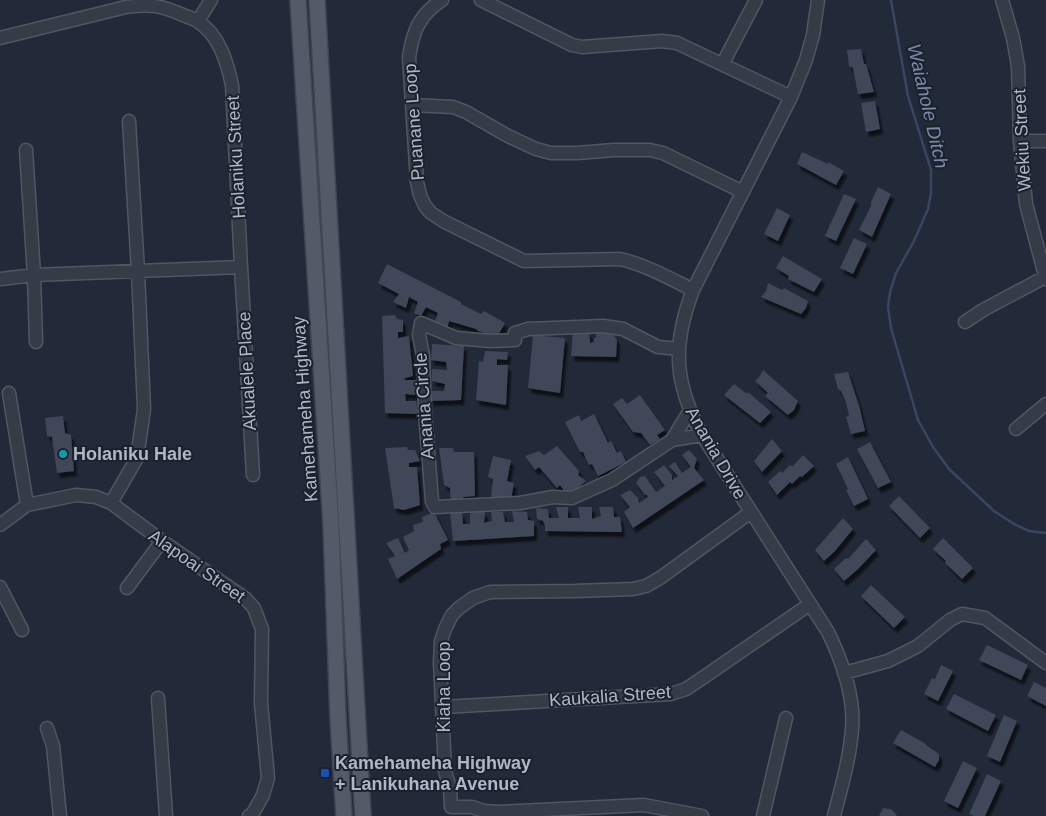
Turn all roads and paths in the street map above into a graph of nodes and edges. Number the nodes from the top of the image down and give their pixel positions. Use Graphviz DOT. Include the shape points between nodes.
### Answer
graph roads {
  1 [pos="211,0"];
  2 [pos="298,0"];
  3 [pos="317,0"];
  4 [pos="442,0"];
  5 [pos="481,0"];
  6 [pos="756,0"];
  7 [pos="818,0"];
  8 [pos="1002,0"];
  9 [pos="198,21"];
  10 [pos="0,38"];
  11 [pos="723,64"];
  12 [pos="791,97"];
  13 [pos="412,105"];
  14 [pos="129,121"];
  15 [pos="1046,141"];
  16 [pos="1020,142"];
  17 [pos="26,150"];
  18 [pos="743,192"];
  19 [pos="241,267"];
  20 [pos="138,271"];
  21 [pos="34,275"];
  22 [pos="1046,278"];
  23 [pos="0,279"];
  24 [pos="693,290"];
  25 [pos="965,322"];
  26 [pos="36,342"];
  27 [pos="678,349"];
  28 [pos="9,393"];
  29 [pos="1046,404"];
  30 [pos="689,412"];
  31 [pos="1016,429"];
  32 [pos="702,436"];
  33 [pos="672,440"];
  34 [pos="253,475"];
  35 [pos="111,503"];
  36 [pos="27,505"];
  37 [pos="751,512"];
  38 [pos="0,525"];
  39 [pos="162,541"];
  40 [pos="0,587"];
  41 [pos="127,588"];
  42 [pos="810,604"];
  43 [pos="22,630"];
  44 [pos="1046,663"];
  45 [pos="844,673"];
  46 [pos="355,677"];
  47 [pos="158,698"];
  48 [pos="443,707"];
  49 [pos="338,718"];
  50 [pos="786,718"];
  51 [pos="47,728"];
  52 [pos="60,816"];
  53 [pos="166,816"];
  54 [pos="249,816"];
  55 [pos="336,816"];
  56 [pos="344,816"];
  57 [pos="363,816"];
  58 [pos="371,816"];
  59 [pos="702,816"];
  60 [pos="763,816"];
  61 [pos="834,816"];
  1 -- 9 [label="street"];
  2 -- 49 [label="main road, Kamehameha Highway" via="331,525"];
  3 -- 46 [label="main road, Kamehameha Highway"];
  4 -- 13 [label="street, Puanane Loop" via="429,8 412,40 409,57"];
  5 -- 11 [label="street" via="572,45 662,41 677,43"];
  6 -- 11 [label="street"];
  7 -- 12 [label="street, Anania Drive" via="813,35"];
  8 -- 16 [label="street, Wekiu Street" via="1018,66"];
  9 -- 10 [label="street, Holaniku Street" via="163,6 126,7"];
  9 -- 19 [label="street, Holaniku Street" via="215,38 227,63 232,85"];
  11 -- 12 [label="street"];
  12 -- 18 [label="street, Anania Drive"];
  13 -- 18 [label="street" via="453,107 508,136 551,153 650,150 663,153"];
  13 -- 24 [label="street, Puanane Loop" via="420,196 425,206 445,222 524,261 620,259 654,270"];
  14 -- 20 [label="street"];
  15 -- 16 [label="street"];
  16 -- 22 [label="street, Wekiu Street" via="1026,204"];
  17 -- 21 [label="street"];
  18 -- 24 [label="street, Anania Drive"];
  19 -- 20 [label="street"];
  19 -- 34 [label="street, Akualele Place"];
  20 -- 21 [label="street"];
  20 -- 35 [label="street" via="144,409 137,458"];
  21 -- 23 [label="street"];
  21 -- 26 [label="street"];
  22 -- 25 [label="street"];
  24 -- 27 [label="street, Anania Drive" via="684,314"];
  27 -- 30 [label="street, Anania Drive" via="681,384"];
  27 -- 33 [label="street, Anania Circle" via="658,347 623,329 603,326 528,329 515,333 515,340 491,341 456,338 421,324 419,335 423,354 430,493 435,506 572,498 612,480"];
  28 -- 36 [label="street"];
  29 -- 31 [label="street"];
  30 -- 32 [label="street, Anania Drive"];
  30 -- 33 [label="street, Anania Circle"];
  32 -- 33 [label="street, Anania Circle"];
  32 -- 37 [label="street, Anania Drive"];
  35 -- 36 [label="street, Alapoai Street" via="96,497 76,495"];
  35 -- 39 [label="street, Alapoai Street"];
  36 -- 38 [label="street, Alapoai Street"];
  37 -- 42 [label="street, Anania Drive"];
  37 -- 48 [label="street, Kiaha Loop" via="646,586 490,592 473,598 452,615 441,642"];
  39 -- 41 [label="street"];
  39 -- 54 [label="street, Alapoai Street" via="246,599 254,608 262,629 261,703 268,778 263,795"];
  40 -- 43 [label="street"];
  42 -- 45 [label="street, Anania Drive" via="828,632"];
  42 -- 48 [label="street, Kaukalia Street" via="686,689 671,694"];
  44 -- 45 [label="street" via="985,618 962,614 918,646 888,661"];
  45 -- 61 [label="street, Anania Drive" via="851,703 852,728"];
  46 -- 57 [label="main road, Kamehameha Highway"];
  46 -- 58 [label="main road"];
  47 -- 53 [label="street"];
  48 -- 59 [label="street, Kiaha Loop" via="451,807 472,806 500,812 644,805"];
  49 -- 55 [label="main road"];
  49 -- 56 [label="main road, Kamehameha Highway"];
  50 -- 60 [label="street"];
  51 -- 52 [label="street" via="54,746"];
}
